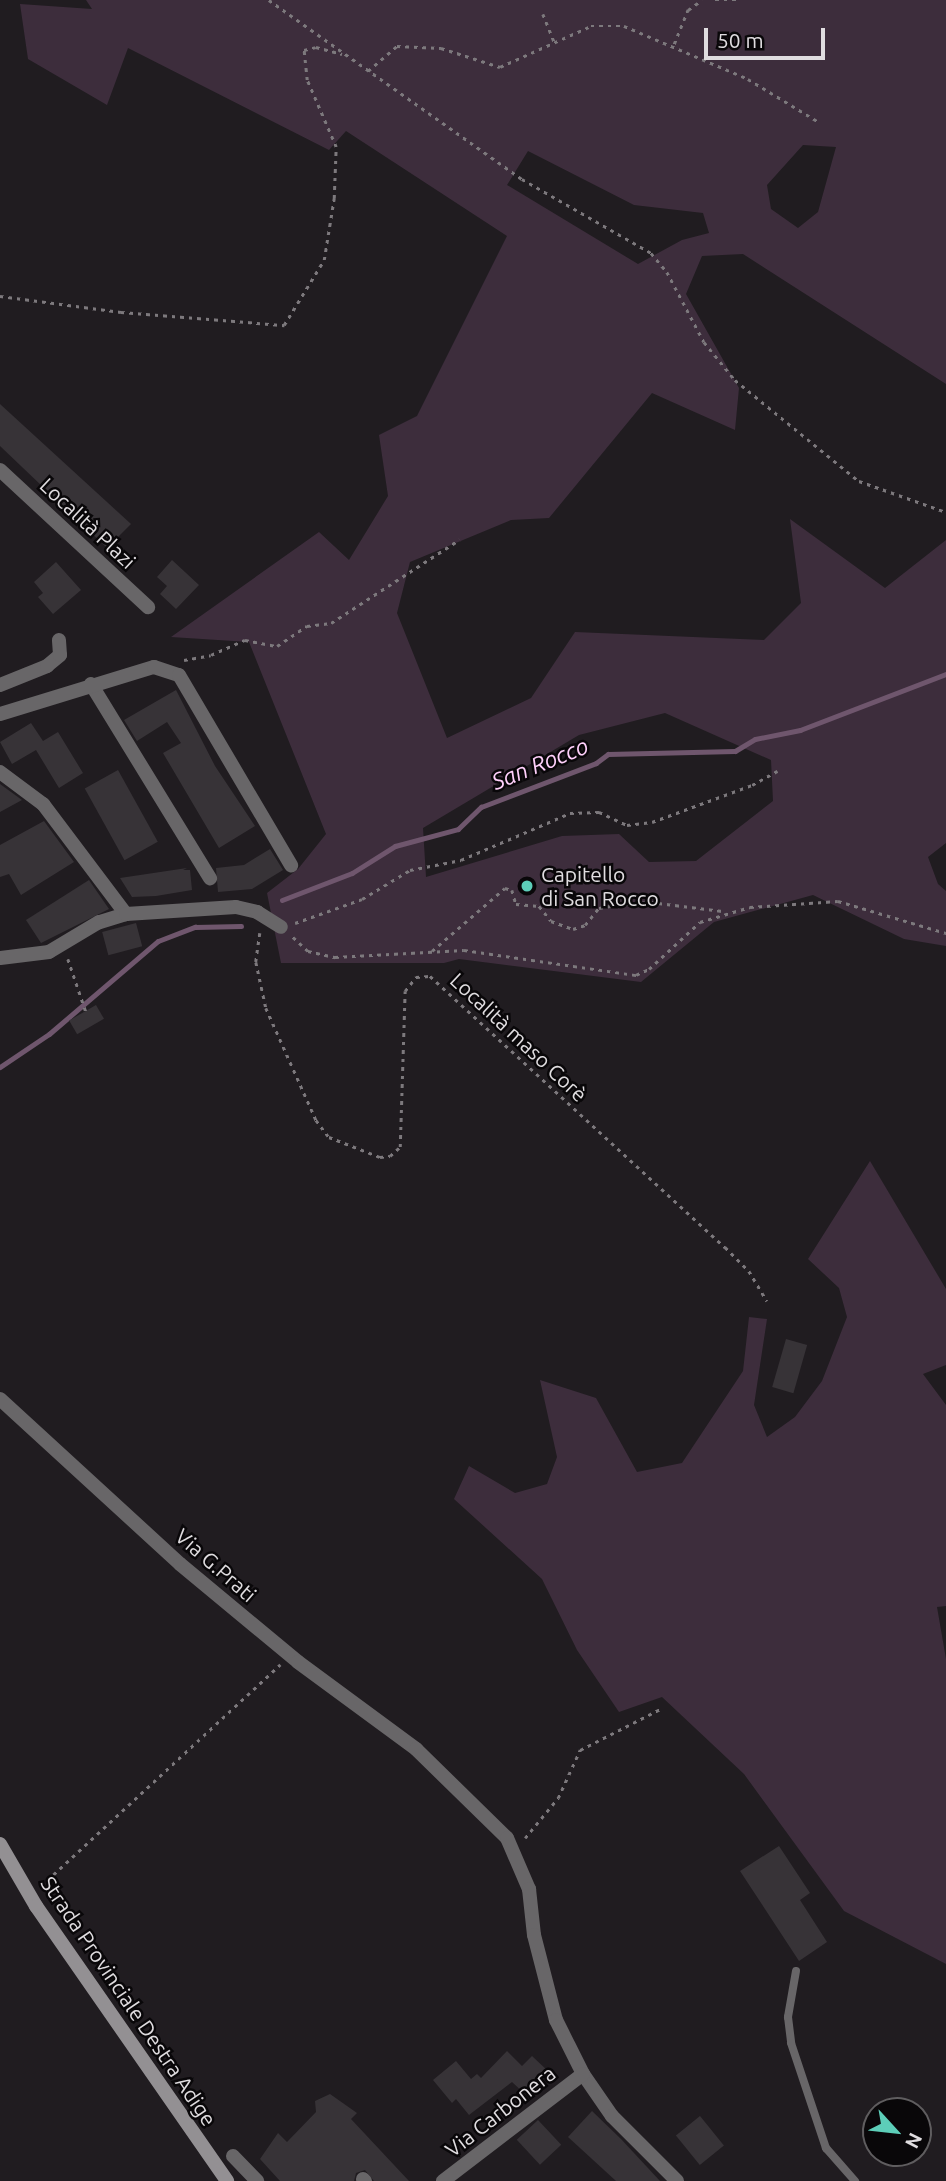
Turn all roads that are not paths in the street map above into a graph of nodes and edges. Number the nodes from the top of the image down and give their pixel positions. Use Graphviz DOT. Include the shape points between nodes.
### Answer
graph roads {
  1 [pos="0,470"];
  2 [pos="148,607"];
  3 [pos="60,640"];
  4 [pos="91,684"];
  5 [pos="0,685"];
  6 [pos="0,714"];
  7 [pos="0,772"];
  8 [pos="291,865"];
  9 [pos="210,878"];
  10 [pos="126,915"];
  11 [pos="281,926"];
  12 [pos="0,958"];
  13 [pos="0,1399"];
  14 [pos="0,1844"];
  15 [pos="796,1971"];
  16 [pos="583,2074"];
  17 [pos="233,2156"];
  18 [pos="227,2181"];
  19 [pos="257,2181"];
  20 [pos="443,2181"];
  21 [pos="677,2181"];
  22 [pos="855,2181"];
  1 -- 2 [label="street, Località Plazi"];
  3 -- 5 [label="street" via="60,655 47,666"];
  4 -- 6 [label="street"];
  4 -- 8 [label="street" via="154,667 179,675"];
  4 -- 9 [label="street"];
  7 -- 10 [label="street" via="43,804"];
  10 -- 11 [label="street" via="236,907"];
  10 -- 12 [label="street" via="99,922 48,952"];
  13 -- 16 [label="street, Via G.Prati" via="180,1564 290,1656 416,1749 507,1838 529,1889 545,1987"];
  14 -- 18 [label="main road, Strada Provinciale Destra Adige" via="30,1896"];
  15 -- 22 [label="lane" via="788,2017 792,2043 826,2148"];
  16 -- 20 [label="street, Via Carbonera"];
  16 -- 21 [label="street, Via G.Prati" via="612,2116"];
  17 -- 19 [label="street"];
}
